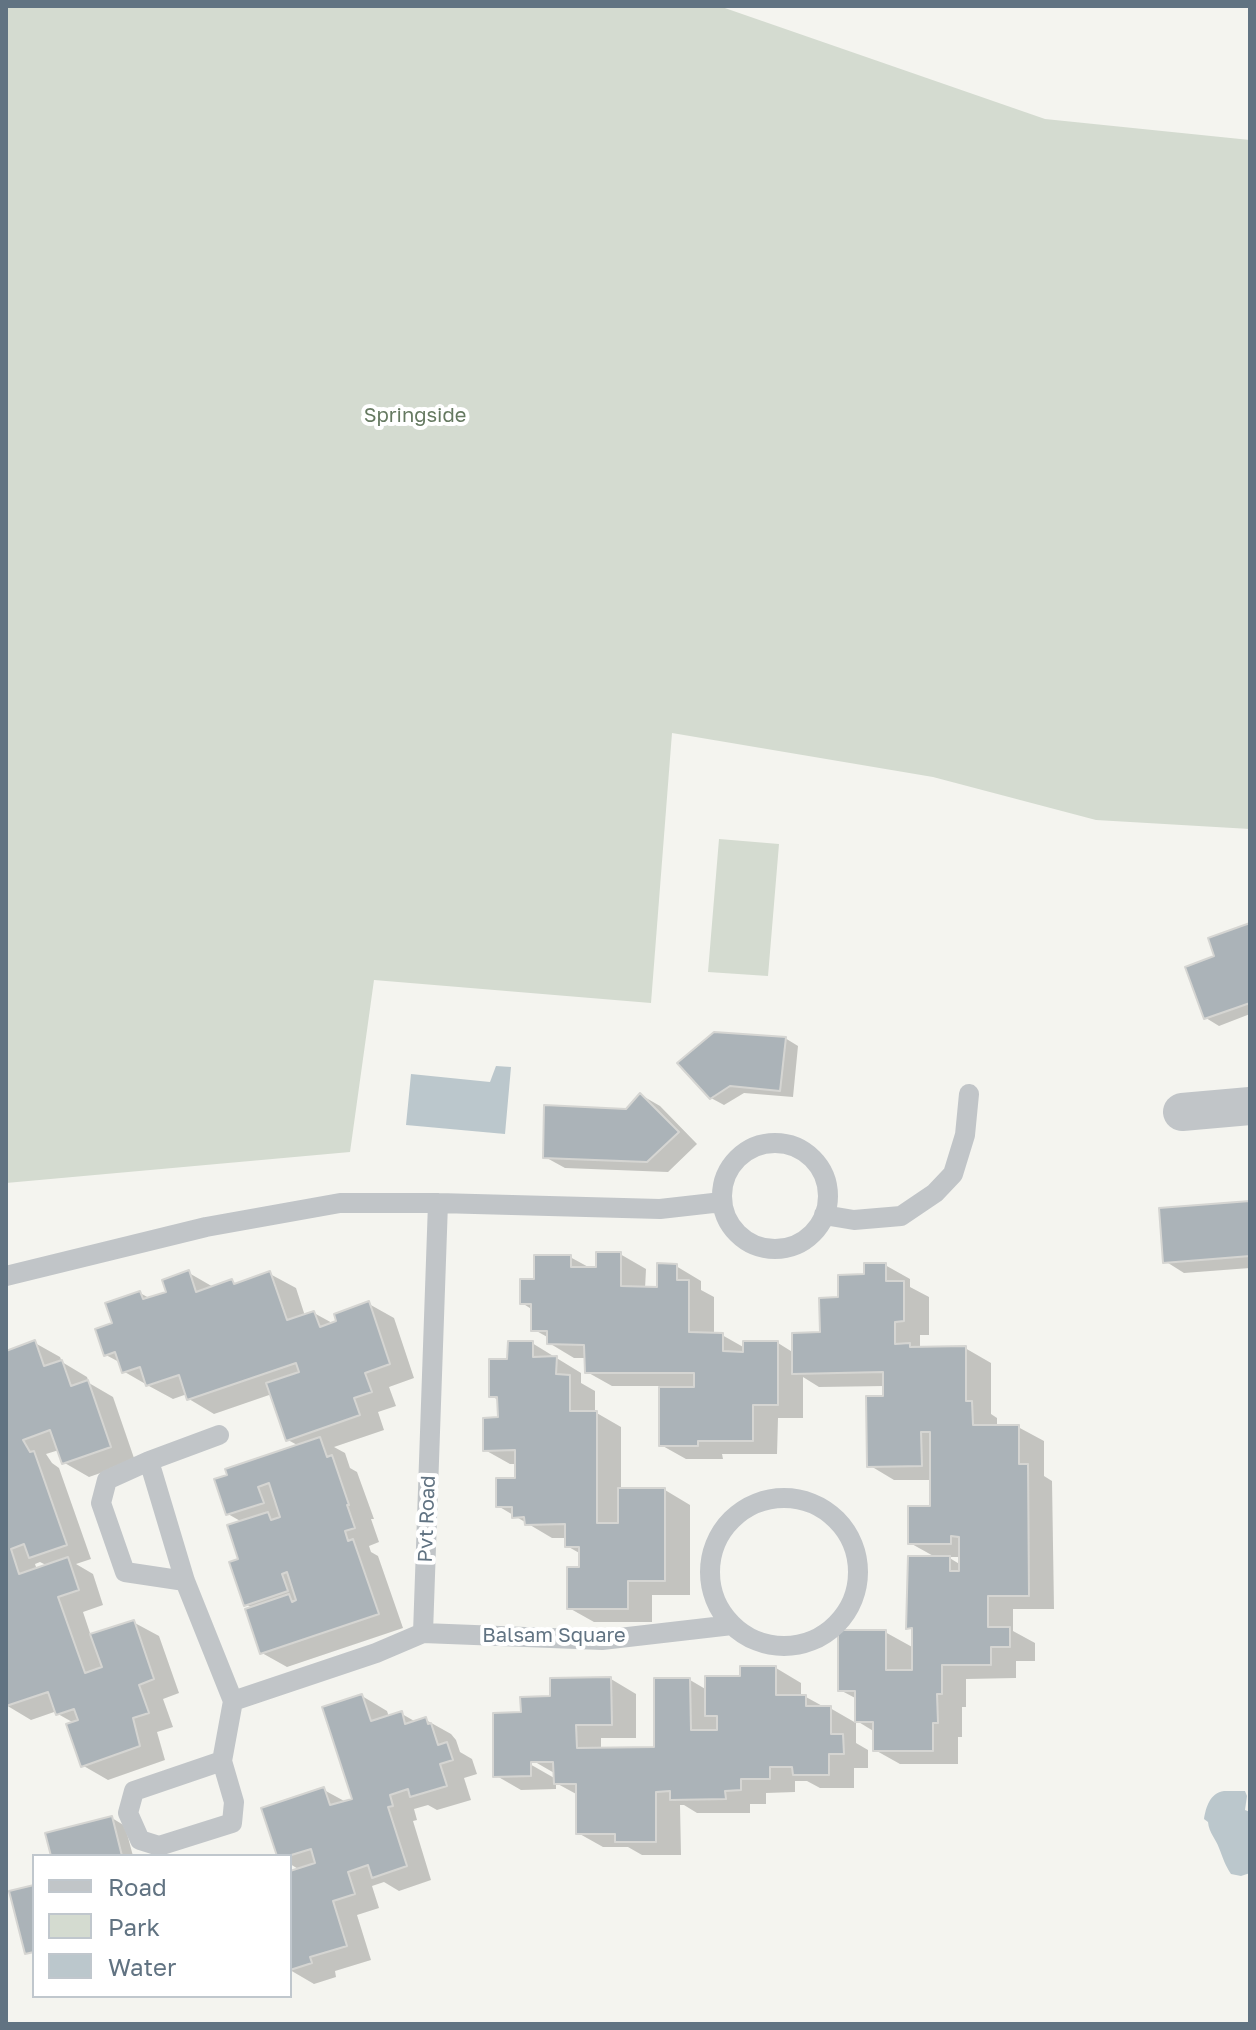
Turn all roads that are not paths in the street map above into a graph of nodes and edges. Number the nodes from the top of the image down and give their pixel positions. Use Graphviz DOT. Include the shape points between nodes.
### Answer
graph roads {
  1 [pos="969,1094"];
  2 [pos="1250,1106"];
  3 [pos="1182,1112"];
  4 [pos="722,1202"];
  5 [pos="438,1203"];
  6 [pos="824,1215"];
  7 [pos="6,1276"];
  8 [pos="219,1435"];
  9 [pos="149,1461"];
  10 [pos="185,1581"];
  11 [pos="732,1625"];
  12 [pos="423,1633"];
  13 [pos="233,1701"];
  14 [pos="222,1761"];
  1 -- 6 [label="lane" via="965,1135 953,1174 935,1193 901,1216 854,1220"];
  2 -- 3 [label="street"];
  4 -- 5 [label="lane" via="660,1209"];
  4 -- 6 [label="lane" via="737,1233 768,1248 802,1241"];
  4 -- 6 [label="lane" via="723,1185 741,1155 756,1146 790,1144 806,1153 826,1180"];
  5 -- 7 [label="lane" via="340,1203 206,1227"];
  5 -- 12 [label="lane, Pvt Road"];
  8 -- 9 [label="lane"];
  9 -- 10 [label="lane"];
  9 -- 10 [label="lane" via="107,1480 101,1503 125,1572"];
  10 -- 13 [label="lane"];
  11 -- 11 [label="lane" via="752,1640 776,1646 800,1645 833,1628 855,1598 859,1574 856,1550 844,1528 804,1500 780,1498 735,1517 711,1558 717,1605"];
  11 -- 12 [label="lane, Balsam Square" via="602,1640"];
  12 -- 13 [label="lane"];
  13 -- 14 [label="lane"];
  14 -- 14 [label="lane" via="134,1791 128,1813 140,1840 159,1846 232,1823 234,1802"];
}
